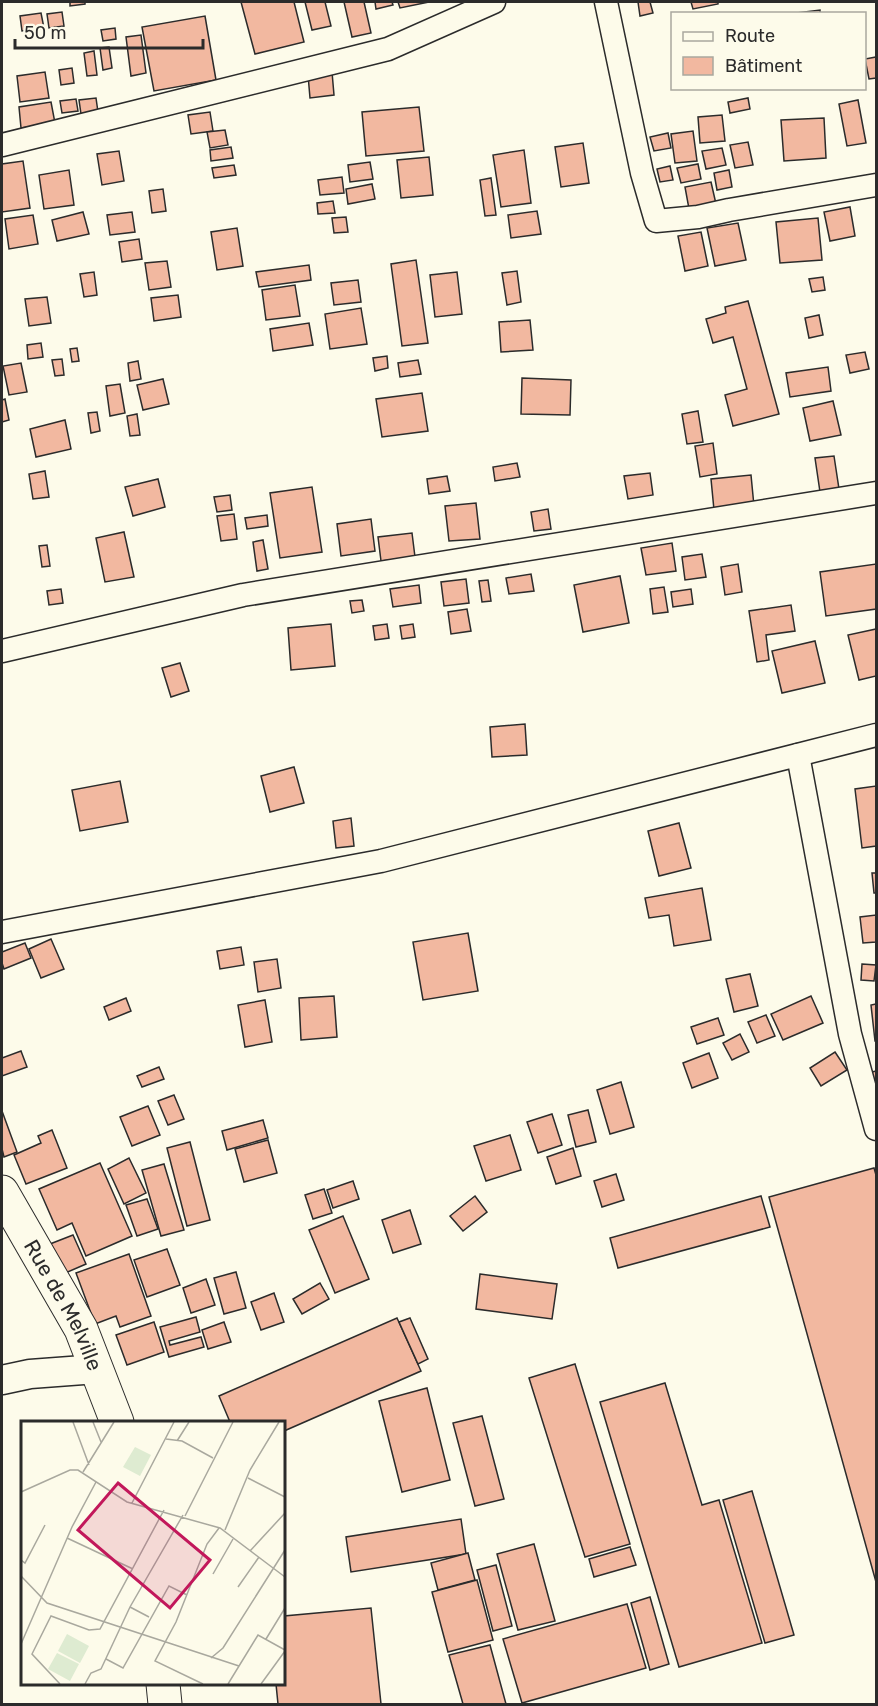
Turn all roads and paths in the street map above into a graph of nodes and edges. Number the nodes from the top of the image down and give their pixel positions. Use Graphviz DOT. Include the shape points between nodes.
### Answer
graph roads {
  1 [pos="494,2"];
  2 [pos="606,2"];
  3 [pos="2,145"];
  4 [pos="876,185"];
  5 [pos="876,493"];
  6 [pos="2,651"];
  7 [pos="876,735"];
  8 [pos="798,755"];
  9 [pos="2,932"];
  10 [pos="876,1129"];
  11 [pos="2,1192"];
  12 [pos="97,1369"];
  13 [pos="2,1380"];
  14 [pos="117,1421"];
  15 [pos="163,1685"];
  16 [pos="165,1704"];
  1 -- 3 [label="street" via="388,49"];
  2 -- 4 [label="street" via="656,221"];
  5 -- 6 [label="street" via="243,595"];
  7 -- 8 [label="street"];
  8 -- 9 [label="street" via="381,861"];
  8 -- 10 [label="street" via="850,1034"];
  11 -- 12 [label="main road, Rue de Melville" via="81,1329"];
  12 -- 13 [label="street"];
  12 -- 14 [label="main road, Rue de Melville"];
  15 -- 16 [label="main road"];
}
